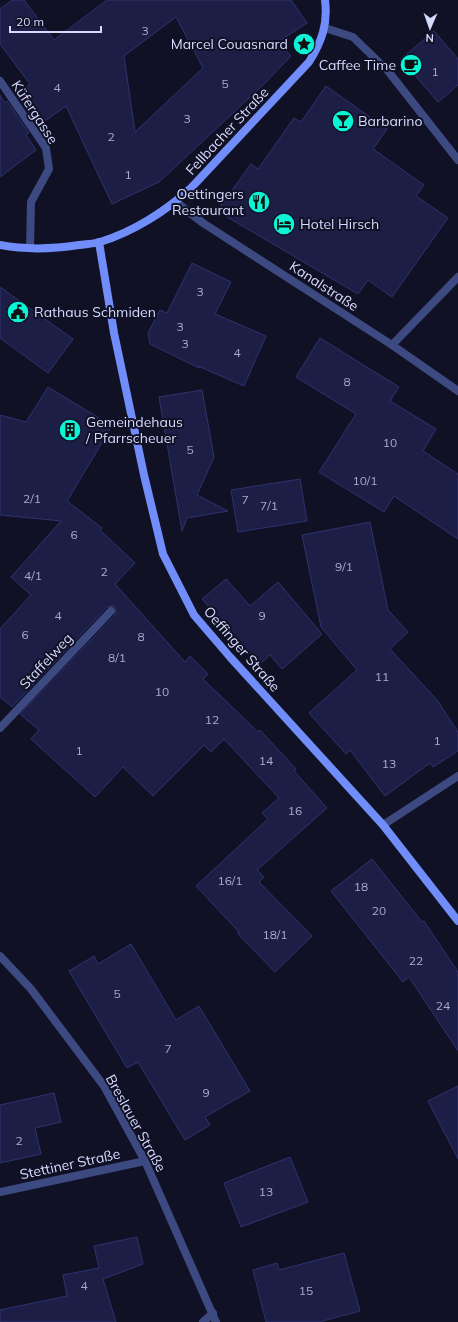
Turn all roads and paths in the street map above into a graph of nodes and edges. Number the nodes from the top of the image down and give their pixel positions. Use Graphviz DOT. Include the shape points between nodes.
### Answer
graph roads {
  1 [pos="324,0"];
  2 [pos="325,28"];
  3 [pos="0,81"];
  4 [pos="458,160"];
  5 [pos="176,202"];
  6 [pos="99,242"];
  7 [pos="0,245"];
  8 [pos="30,248"];
  9 [pos="458,277"];
  10 [pos="392,345"];
  11 [pos="458,391"];
  12 [pos="111,611"];
  13 [pos="0,728"];
  14 [pos="458,776"];
  15 [pos="383,825"];
  16 [pos="458,921"];
  17 [pos="0,956"];
  18 [pos="144,1161"];
  19 [pos="0,1192"];
  20 [pos="213,1314"];
  21 [pos="203,1322"];
  22 [pos="216,1322"];
  1 -- 2 [label="street, Fellbacher Straße"];
  2 -- 4 [label="street" via="353,37 388,71"];
  2 -- 5 [label="street, Fellbacher Straße" via="310,62"];
  3 -- 8 [label="street, Küfergasse" via="46,148 49,169 31,202"];
  5 -- 6 [label="street, Fellbacher Straße" via="140,225"];
  5 -- 10 [label="street, Kanalstraße" via="203,223"];
  6 -- 8 [label="street, Fellbacher Straße" via="56,248"];
  6 -- 15 [label="street, Oeffinger Straße" via="114,333 163,554 194,615"];
  7 -- 8 [label="street, Fellbacher Straße"];
  9 -- 10 [label="street"];
  10 -- 11 [label="street, Kanalstraße"];
  12 -- 13 [label="street, Staffelweg"];
  14 -- 15 [label="street"];
  15 -- 16 [label="street, Oeffinger Straße"];
  17 -- 18 [label="street, Breslauer Straße" via="31,989 104,1086"];
  18 -- 19 [label="street, Stettiner Straße"];
  18 -- 20 [label="street, Breslauer Straße"];
  20 -- 21 [label="street"];
  20 -- 22 [label="street, Breslauer Straße"];
}
